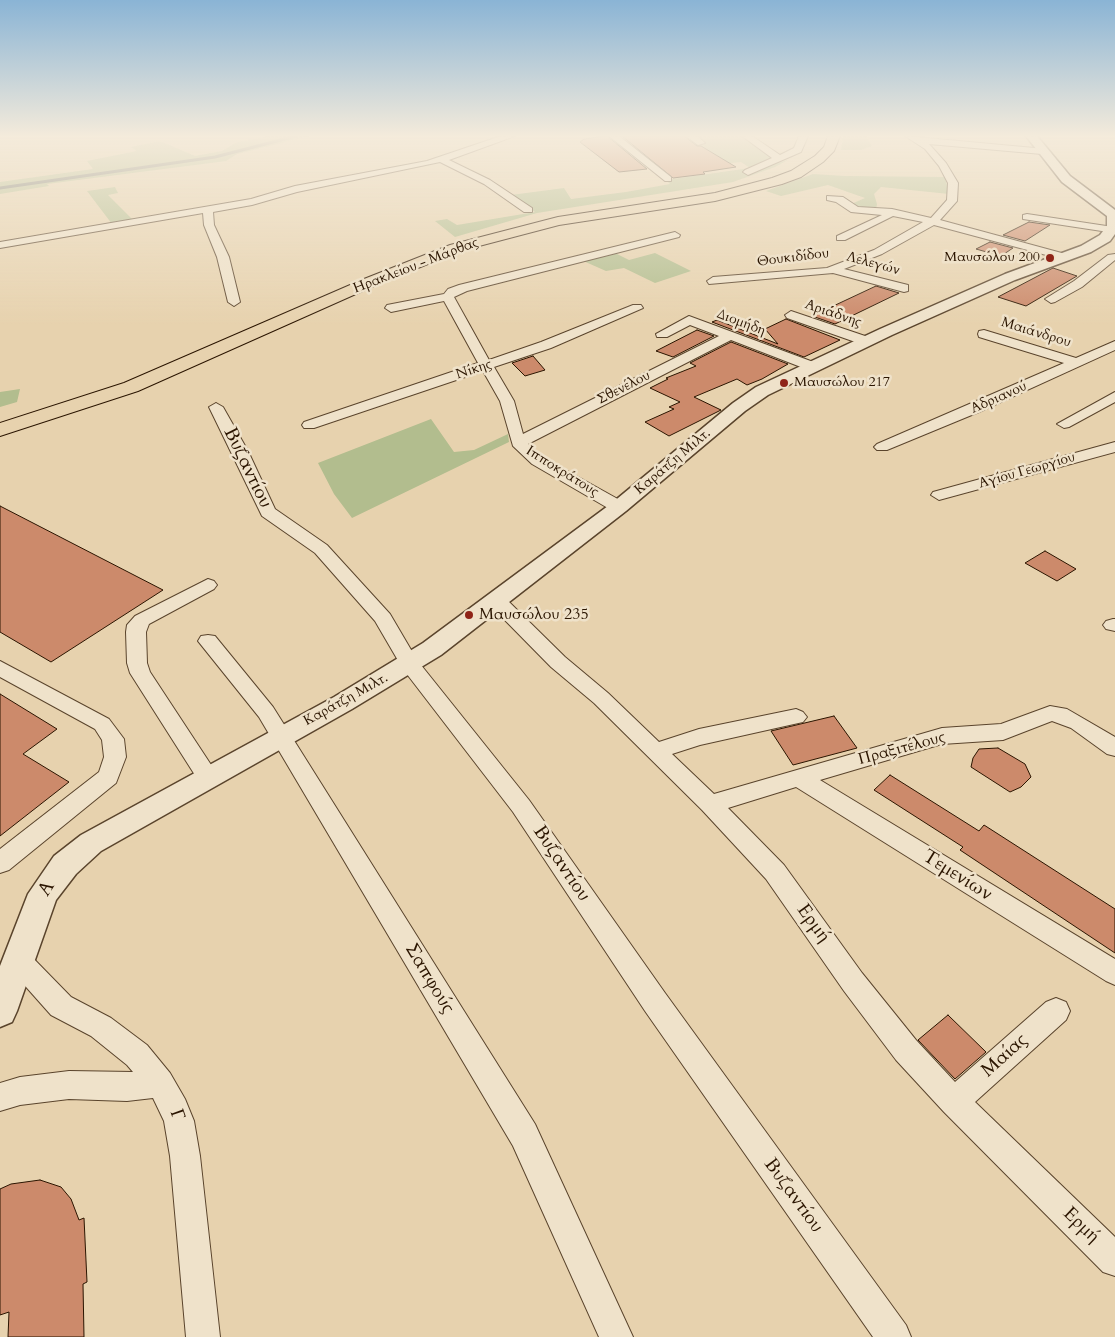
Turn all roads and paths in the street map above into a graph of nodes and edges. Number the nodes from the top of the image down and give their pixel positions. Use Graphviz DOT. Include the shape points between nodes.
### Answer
graph roads {
  1 [pos="264,198"];
  2 [pos="511,198"];
  3 [pos="662,198"];
  4 [pos="706,198"];
  5 [pos="833,198"];
  6 [pos="952,198"];
  7 [pos="1092,198"];
  8 [pos="528,210"];
  9 [pos="208,211"];
  10 [pos="892,212"];
  11 [pos="1027,217"];
  12 [pos="1114,221"];
  13 [pos="933,222"];
  14 [pos="675,235"];
  15 [pos="841,238"];
  16 [pos="0,245"];
  17 [pos="1092,247"];
  18 [pos="1065,257"];
  19 [pos="1114,258"];
  20 [pos="834,270"];
  21 [pos="713,282"];
  22 [pos="904,288"];
  23 [pos="448,296"];
  24 [pos="1051,299"];
  25 [pos="234,302"];
  26 [pos="391,308"];
  27 [pos="637,308"];
  28 [pos="791,315"];
  29 [pos="662,334"];
  30 [pos="984,334"];
  31 [pos="732,335"];
  32 [pos="866,341"];
  33 [pos="1115,345"];
  34 [pos="1078,363"];
  35 [pos="486,366"];
  36 [pos="811,366"];
  37 [pos="1115,396"];
  38 [pos="216,407"];
  39 [pos="0,416"];
  40 [pos="1064,424"];
  41 [pos="309,425"];
  42 [pos="0,430"];
  43 [pos="518,443"];
  44 [pos="882,447"];
  45 [pos="1115,447"];
  46 [pos="939,495"];
  47 [pos="619,507"];
  48 [pos="208,585"];
  49 [pos="497,601"];
  50 [pos="208,641"];
  51 [pos="410,664"];
  52 [pos="0,668"];
  53 [pos="796,717"];
  54 [pos="282,736"];
  55 [pos="1115,748"];
  56 [pos="655,751"];
  57 [pos="208,777"];
  58 [pos="800,779"];
  59 [pos="710,804"];
  60 [pos="149,809"];
  61 [pos="0,863"];
  62 [pos="20,962"];
  63 [pos="1115,973"];
  64 [pos="0,1011"];
  65 [pos="1056,1011"];
  66 [pos="160,1083"];
  67 [pos="0,1097"];
  68 [pos="954,1102"];
  69 [pos="1115,1260"];
  70 [pos="203,1337"];
  71 [pos="616,1337"];
  72 [pos="894,1337"];
  1 -- 9 [label="street"];
  2 -- 8 [label="street"];
  3 -- 39 [label="main road, Ηρακλείου - Μάρθας" via="536,219 472,236 372,273 185,354 65,397"];
  4 -- 42 [label="main road, Ηρακλείου - Μάρθας" via="558,221 455,248 131,387"];
  5 -- 10 [label="street" via="855,210"];
  6 -- 13 [label="street, Θουκιδίδου"];
  7 -- 12 [label="street" via="1108,210"];
  9 -- 16 [label="street"];
  9 -- 25 [label="street" via="209,225 223,256"];
  10 -- 13 [label="street"];
  10 -- 15 [label="street"];
  11 -- 12 [label="street"];
  12 -- 17 [label="street, Καράτζη Μιλτ."];
  13 -- 18 [label="street"];
  13 -- 20 [label="street, Θουκιδίδου" via="878,252"];
  14 -- 23 [label="street" via="463,288"];
  17 -- 18 [label="street, Καράτζη Μιλτ."];
  17 -- 19 [label="street"];
  18 -- 32 [label="street, Καράτζη Μιλτ." via="1010,277"];
  19 -- 24 [label="street"];
  20 -- 21 [label="street, Θουκιδίδου"];
  20 -- 22 [label="street, Λελεγών"];
  23 -- 26 [label="street"];
  23 -- 35 [label="street, Ιπποκράτους"];
  27 -- 35 [label="street, Νίκης" via="585,331"];
  28 -- 32 [label="street, Αριάδνης"];
  29 -- 31 [label="street, Διομήδη" via="689,320"];
  30 -- 34 [label="street, Μαιάνδρου"];
  31 -- 36 [label="street, Διομήδη"];
  31 -- 43 [label="street, Σθενέλου"];
  32 -- 36 [label="street, Καράτζη Μιλτ."];
  33 -- 34 [label="street, Αδριανού"];
  34 -- 44 [label="street, Αδριανού"];
  35 -- 41 [label="street, Νίκης"];
  35 -- 43 [label="street, Ιπποκράτους" via="507,401"];
  36 -- 47 [label="street, Καράτζη Μιλτ." via="750,400"];
  37 -- 40 [label="street"];
  38 -- 51 [label="street, Βυζαντίου" via="268,512 321,549 383,618"];
  43 -- 47 [label="street, Ιπποκράτους" via="538,461"];
  45 -- 46 [label="street, Αγίου Γεωργίου"];
  47 -- 49 [label="street, Καράτζη Μιλτ."];
  48 -- 57 [label="street" via="144,618 136,629 140,673"];
  49 -- 51 [label="street, Καράτζη Μιλτ."];
  49 -- 56 [label="street, Ερμή"];
  50 -- 54 [label="street, Σαπφούς" via="250,690"];
  51 -- 54 [label="street, Καράτζη Μιλτ."];
  51 -- 72 [label="street, Βυζαντίου" via="521,806 655,1002"];
  52 -- 61 [label="street" via="102,724 113,739 115,757 108,777"];
  53 -- 56 [label="street" via="699,737"];
  54 -- 57 [label="street, Καράτζη Μιλτ."];
  54 -- 71 [label="street, Σαπφούς" via="524,1135"];
  55 -- 58 [label="street, Πραξιτέλους" via="1078,723 1050,713 1004,732 942,736"];
  56 -- 59 [label="street, Ερμή"];
  57 -- 60 [label="street, Καράτζη Μιλτ."];
  58 -- 59 [label="street, Πραξιτέλους"];
  58 -- 63 [label="street, Τεμενίων"];
  59 -- 68 [label="street, Ερμή" via="775,872 875,1012"];
  60 -- 62 [label="street, Α" via="91,842 58,872 39,901"];
  62 -- 64 [label="street, Α"];
  62 -- 66 [label="street, Γ" via="61,1006 120,1040"];
  65 -- 68 [label="street, Μαίας"];
  66 -- 67 [label="street" via="127,1087 61,1086"];
  66 -- 70 [label="street, Γ" via="175,1109 182,1137"];
  68 -- 69 [label="street, Ερμή"];
}
